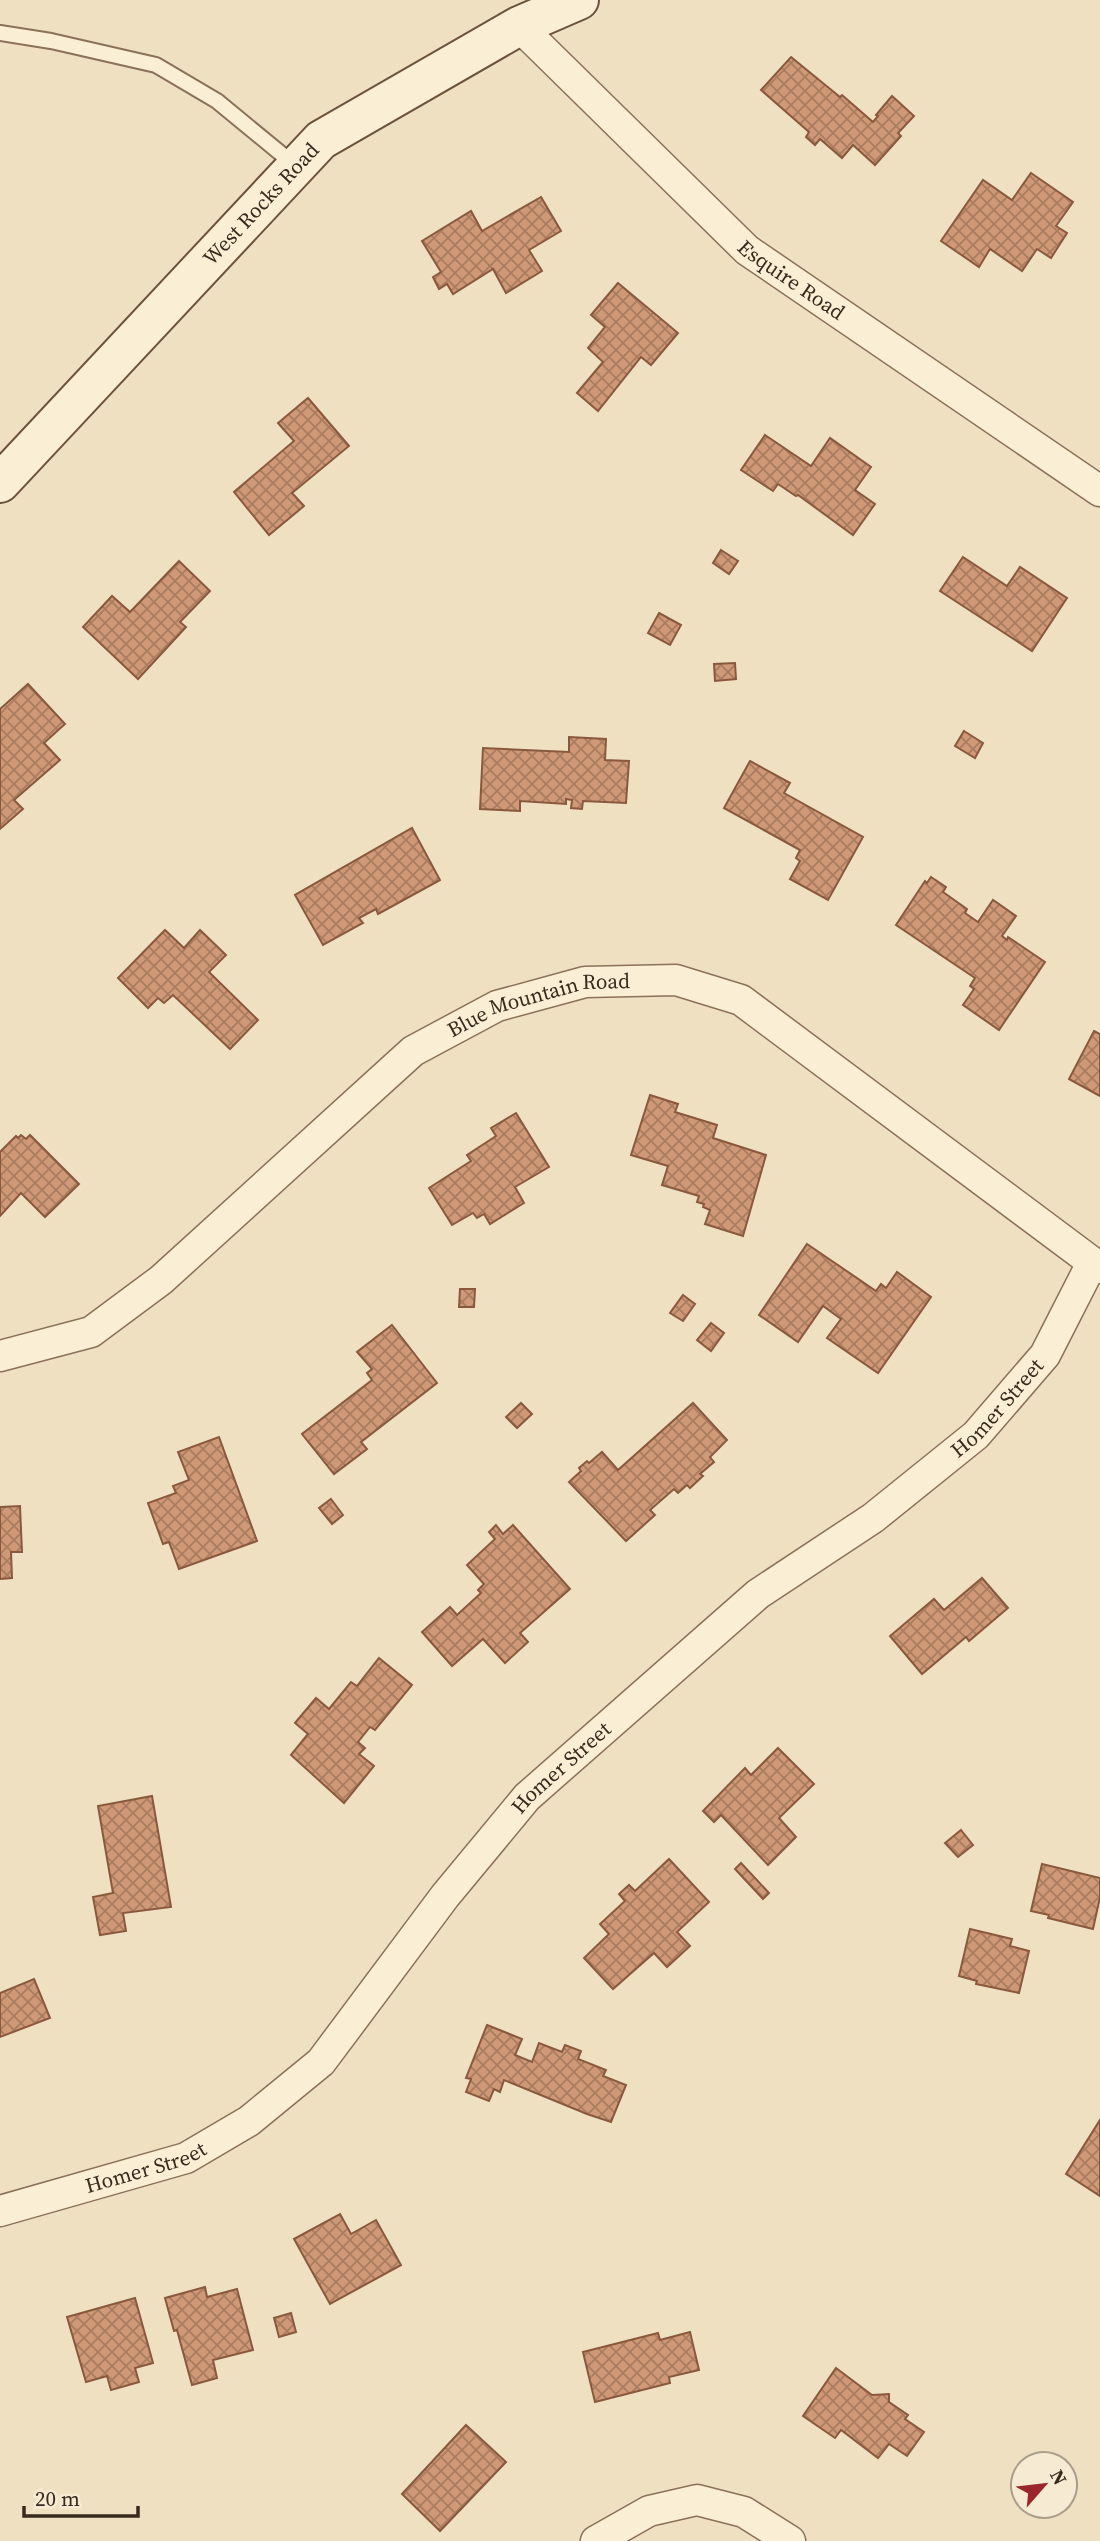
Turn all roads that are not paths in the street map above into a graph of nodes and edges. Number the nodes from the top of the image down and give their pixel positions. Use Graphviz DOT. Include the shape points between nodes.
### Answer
graph roads {
  1 [pos="579,0"];
  2 [pos="519,26"];
  3 [pos="0,33"];
  4 [pos="297,167"];
  5 [pos="0,483"];
  6 [pos="1100,491"];
  7 [pos="1096,1265"];
  8 [pos="0,1356"];
  9 [pos="0,2211"];
  10 [pos="596,2541"];
  11 [pos="790,2541"];
  1 -- 2 [label="main road, West Rocks Road"];
  2 -- 4 [label="main road, West Rocks Road" via="321,140"];
  2 -- 6 [label="street, Esquire Road" via="747,250"];
  3 -- 4 [label="lane" via="156,65 217,101"];
  4 -- 5 [label="main road, West Rocks Road"];
  7 -- 8 [label="street, Blue Mountain Road" via="741,1000 676,980 585,982 498,1006 413,1051 161,1280 91,1332"];
  7 -- 9 [label="street, Homer Street" via="1045,1355 976,1435 873,1518 758,1594 527,1797 445,1895 321,2062 249,2121 186,2158"];
  10 -- 11 [label="street" via="649,2511 697,2500 744,2512"];
}
